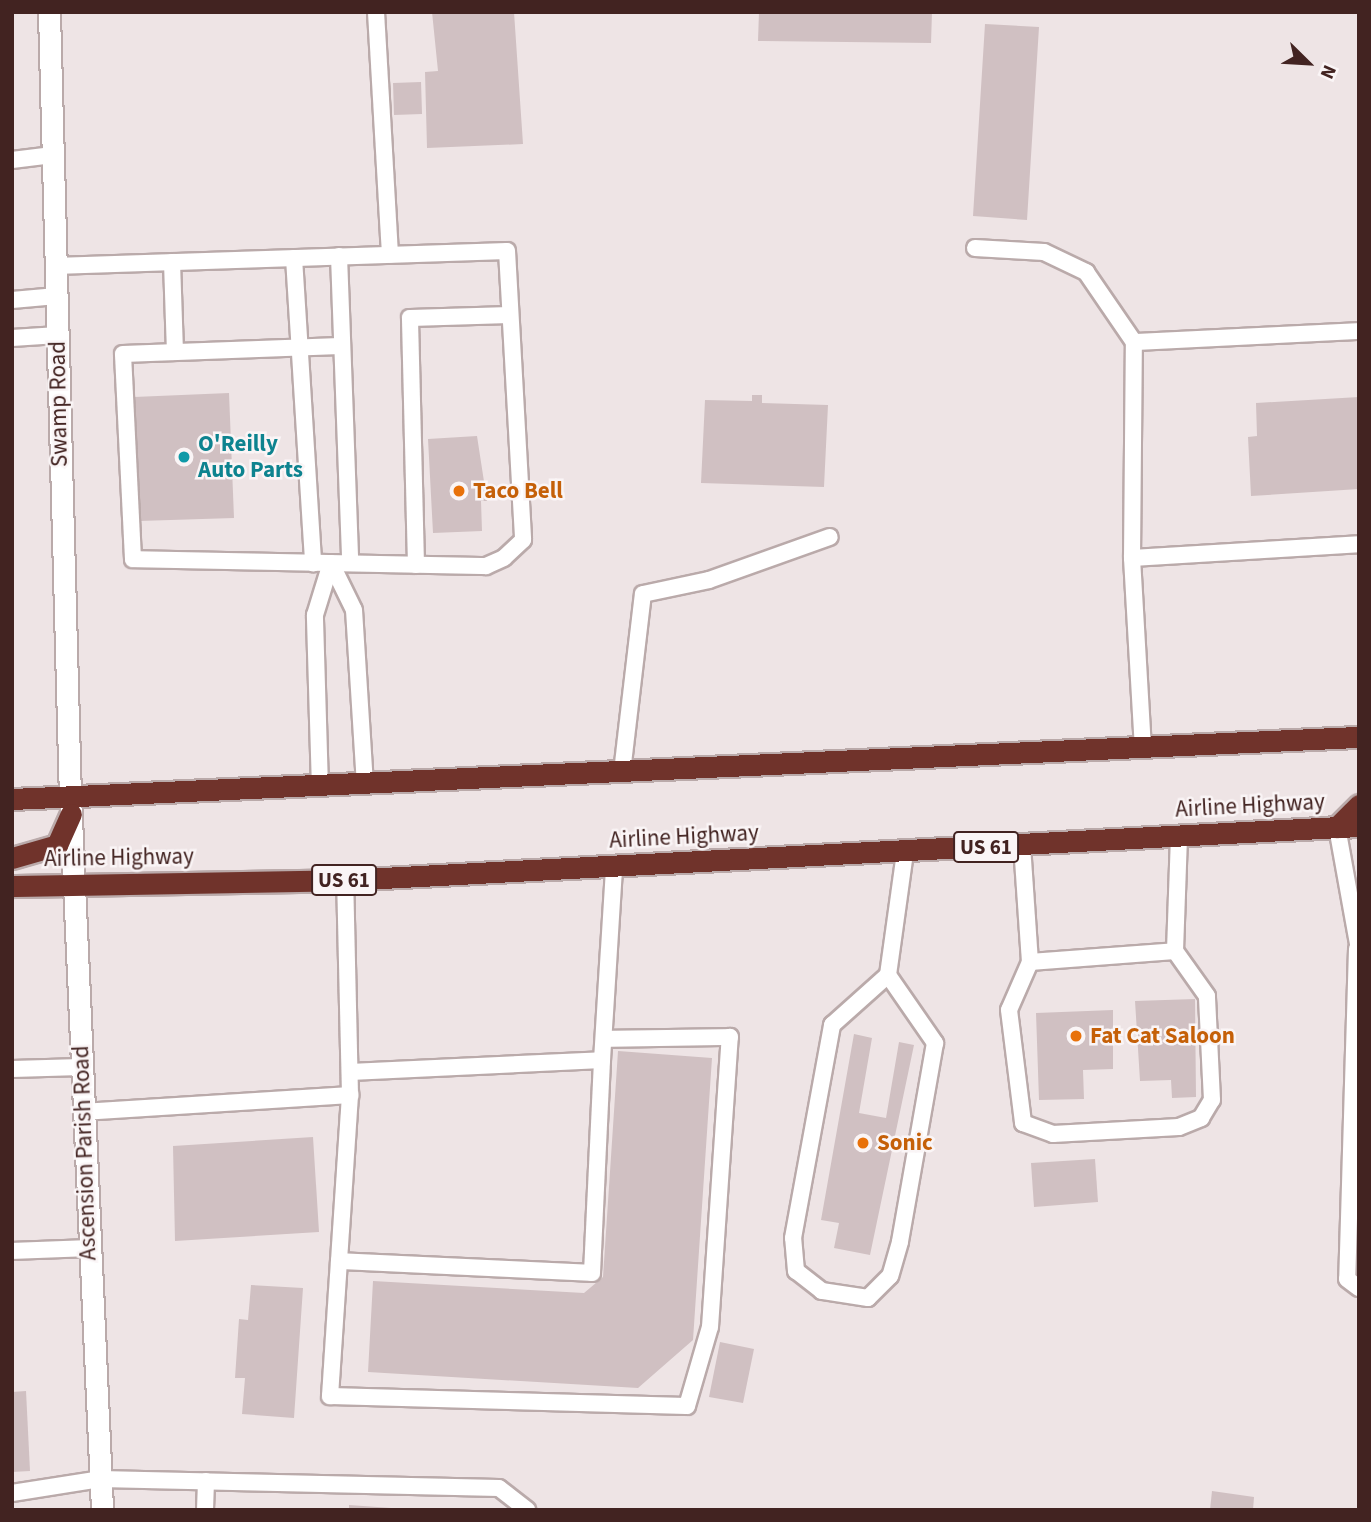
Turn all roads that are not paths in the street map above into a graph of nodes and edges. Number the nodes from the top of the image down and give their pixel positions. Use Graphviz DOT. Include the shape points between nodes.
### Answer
graph roads {
  1 [pos="49,12"];
  2 [pos="376,12"];
  3 [pos="53,155"];
  4 [pos="12,160"];
  5 [pos="975,248"];
  6 [pos="390,255"];
  7 [pos="339,256"];
  8 [pos="294,258"];
  9 [pos="172,262"];
  10 [pos="55,266"];
  11 [pos="57,296"];
  12 [pos="12,300"];
  13 [pos="510,315"];
  14 [pos="1359,331"];
  15 [pos="58,335"];
  16 [pos="12,338"];
  17 [pos="1134,342"];
  18 [pos="340,346"];
  19 [pos="302,347"];
  20 [pos="175,352"];
  21 [pos="830,537"];
  22 [pos="1359,544"];
  23 [pos="1132,558"];
  24 [pos="313,563"];
  25 [pos="331,563"];
  26 [pos="350,563"];
  27 [pos="416,565"];
  28 [pos="1359,737"];
  29 [pos="1143,749"];
  30 [pos="622,772"];
  31 [pos="365,786"];
  32 [pos="320,788"];
  33 [pos="12,799"];
  34 [pos="70,805"];
  35 [pos="1359,805"];
  36 [pos="1348,827"];
  37 [pos="1179,836"];
  38 [pos="1022,845"];
  39 [pos="905,852"];
  40 [pos="12,858"];
  41 [pos="614,867"];
  42 [pos="345,880"];
  43 [pos="74,884"];
  44 [pos="12,886"];
  45 [pos="1358,949"];
  46 [pos="1175,951"];
  47 [pos="1030,962"];
  48 [pos="888,975"];
  49 [pos="604,1039"];
  50 [pos="603,1060"];
  51 [pos="81,1067"];
  52 [pos="12,1069"];
  53 [pos="350,1072"];
  54 [pos="350,1095"];
  55 [pos="82,1112"];
  56 [pos="89,1248"];
  57 [pos="12,1251"];
  58 [pos="339,1261"];
  59 [pos="1359,1288"];
  60 [pos="100,1479"];
  61 [pos="206,1481"];
  62 [pos="12,1493"];
  63 [pos="102,1510"];
  64 [pos="205,1510"];
  65 [pos="527,1510"];
  1 -- 3 [label="street, Swamp Road"];
  2 -- 6 [label="lane"];
  3 -- 4 [label="lane"];
  3 -- 10 [label="street, Swamp Road"];
  5 -- 17 [label="lane" via="1044,251 1086,272"];
  6 -- 7 [label="lane"];
  6 -- 13 [label="lane" via="507,251"];
  7 -- 8 [label="lane"];
  7 -- 18 [label="lane"];
  8 -- 9 [label="lane"];
  8 -- 19 [label="lane"];
  9 -- 10 [label="lane"];
  9 -- 20 [label="lane"];
  10 -- 11 [label="street, Swamp Road"];
  11 -- 12 [label="lane"];
  11 -- 15 [label="street, Swamp Road"];
  13 -- 27 [label="lane" via="523,540 486,566"];
  13 -- 27 [label="lane" via="410,318"];
  14 -- 17 [label="lane"];
  15 -- 16 [label="lane"];
  15 -- 34 [label="street, Swamp Road"];
  17 -- 23 [label="lane"];
  18 -- 19 [label="lane"];
  18 -- 26 [label="lane"];
  19 -- 20 [label="lane"];
  19 -- 24 [label="lane"];
  20 -- 24 [label="lane" via="124,354 133,559"];
  21 -- 30 [label="lane" via="709,580 643,594"];
  22 -- 23 [label="lane"];
  23 -- 29 [label="lane"];
  24 -- 25 [label="lane"];
  25 -- 26 [label="lane"];
  25 -- 31 [label="lane" via="354,610"];
  25 -- 32 [label="lane" via="315,615"];
  26 -- 27 [label="lane"];
  28 -- 29 [label="highway"];
  29 -- 30 [label="highway"];
  30 -- 31 [label="highway"];
  31 -- 32 [label="highway"];
  32 -- 34 [label="highway"];
  33 -- 34 [label="highway"];
  34 -- 40 [label="highway" via="57,845"];
  34 -- 43 [label="street, Ascension Parish Road"];
  35 -- 36 [label="highway"];
  36 -- 37 [label="highway, Airline Highway / US 61"];
  36 -- 45 [label="lane"];
  37 -- 38 [label="highway, Airline Highway / US 61"];
  37 -- 46 [label="lane"];
  38 -- 39 [label="highway, Airline Highway / US 61"];
  38 -- 47 [label="lane"];
  39 -- 41 [label="highway, Airline Highway / US 61"];
  39 -- 48 [label="lane"];
  41 -- 42 [label="highway, Airline Highway / US 61"];
  41 -- 49 [label="lane"];
  42 -- 43 [label="highway, Airline Highway / US 61"];
  42 -- 53 [label="lane"];
  43 -- 44 [label="highway, Airline Highway / US 61"];
  43 -- 51 [label="street, Ascension Parish Road"];
  45 -- 59 [label="lane" via="1347,1279"];
  46 -- 47 [label="lane"];
  46 -- 47 [label="lane" via="1208,996 1212,1100 1201,1118 1179,1127 1053,1134 1023,1123 1009,1010"];
  48 -- 48 [label="lane" via="832,1025 793,1238 796,1271 822,1290 868,1298 890,1276 900,1242 935,1043"];
  49 -- 50 [label="lane"];
  49 -- 58 [label="lane" via="730,1037 710,1327 687,1406 330,1396"];
  50 -- 53 [label="lane"];
  50 -- 58 [label="lane" via="592,1273"];
  51 -- 52 [label="lane"];
  51 -- 55 [label="street, Ascension Parish Road"];
  53 -- 54 [label="lane"];
  54 -- 55 [label="lane"];
  54 -- 58 [label="lane"];
  55 -- 56 [label="street, Ascension Parish Road"];
  56 -- 57 [label="lane"];
  56 -- 60 [label="street, Ascension Parish Road"];
  60 -- 61 [label="lane"];
  60 -- 62 [label="lane"];
  60 -- 63 [label="street, Ascension Parish Road"];
  61 -- 64 [label="lane"];
  61 -- 65 [label="lane" via="499,1488"];
}
